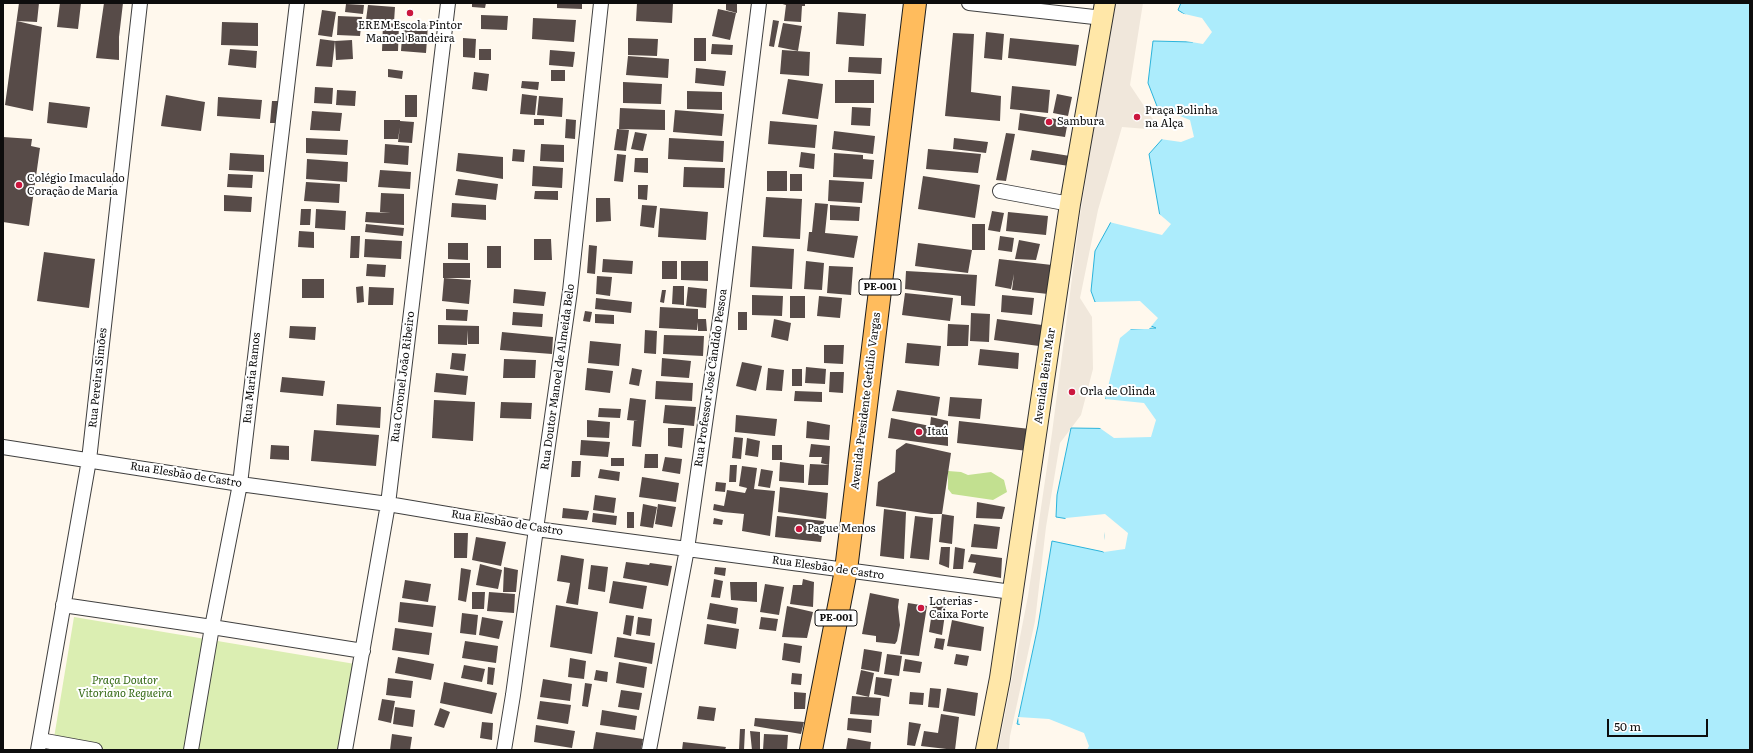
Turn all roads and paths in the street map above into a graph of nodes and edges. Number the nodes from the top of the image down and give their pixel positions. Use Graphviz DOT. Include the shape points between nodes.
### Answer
graph roads {
  1 [pos="140,3"];
  2 [pos="297,3"];
  3 [pos="448,3"];
  4 [pos="601,3"];
  5 [pos="759,3"];
  6 [pos="915,3"];
  7 [pos="969,3"];
  8 [pos="1104,10"];
  9 [pos="1000,192"];
  10 [pos="1070,204"];
  11 [pos="3,447"];
  12 [pos="89,460"];
  13 [pos="240,484"];
  14 [pos="388,504"];
  15 [pos="536,528"];
  16 [pos="687,549"];
  17 [pos="846,570"];
  18 [pos="1012,592"];
  19 [pos="63,605"];
  20 [pos="212,627"];
  21 [pos="363,651"];
  22 [pos="39,745"];
  23 [pos="95,750"];
  24 [pos="191,750"];
  25 [pos="345,750"];
  26 [pos="504,750"];
  27 [pos="649,750"];
  28 [pos="811,750"];
  29 [pos="986,750"];
  1 -- 12 [label="street, Rua Pereira Simões"];
  2 -- 13 [label="street, Rua Maria Ramos"];
  3 -- 14 [label="street, Rua Coronel João Ribeiro"];
  4 -- 15 [label="street, Rua Doutor Manoel de Almeida Belo" via="570,291"];
  5 -- 16 [label="street, Rua Professor José Cândido Pessoa" via="721,312"];
  6 -- 17 [label="main road, Avenida Presidente Getúlio Vargas / PE-001"];
  7 -- 8 [label="street"];
  8 -- 10 [label="main road, Avenida Beira Mar"];
  9 -- 10 [label="street"];
  10 -- 18 [label="main road, Avenida Beira Mar"];
  11 -- 12 [label="street, Rua Elesbão de Castro"];
  12 -- 13 [label="street, Rua Elesbão de Castro"];
  12 -- 19 [label="street, Rua Pereira Simões"];
  13 -- 14 [label="street, Rua Elesbão de Castro"];
  13 -- 20 [label="street, Rua Maria Ramos"];
  14 -- 15 [label="street, Rua Elesbão de Castro"];
  14 -- 21 [label="street, Rua Coronel João Ribeiro"];
  15 -- 16 [label="street, Rua Elesbão de Castro"];
  15 -- 26 [label="street, Rua Doutor Manoel de Almeida Belo"];
  16 -- 17 [label="street, Rua Elesbão de Castro"];
  16 -- 27 [label="street, Rua Professor José Cândido Pessoa"];
  17 -- 18 [label="street, Rua Elesbão de Castro"];
  17 -- 28 [label="main road, Avenida Presidente Getúlio Vargas / PE-001"];
  18 -- 29 [label="main road, Avenida Beira Mar" via="1000,678"];
  19 -- 20 [label="street"];
  19 -- 22 [label="street, Rua Pereira Simões"];
  20 -- 21 [label="street"];
  20 -- 24 [label="street, Rua Maria Ramos"];
  21 -- 25 [label="street, Rua Coronel João Ribeiro"];
  22 -- 23 [label="street"];
}
